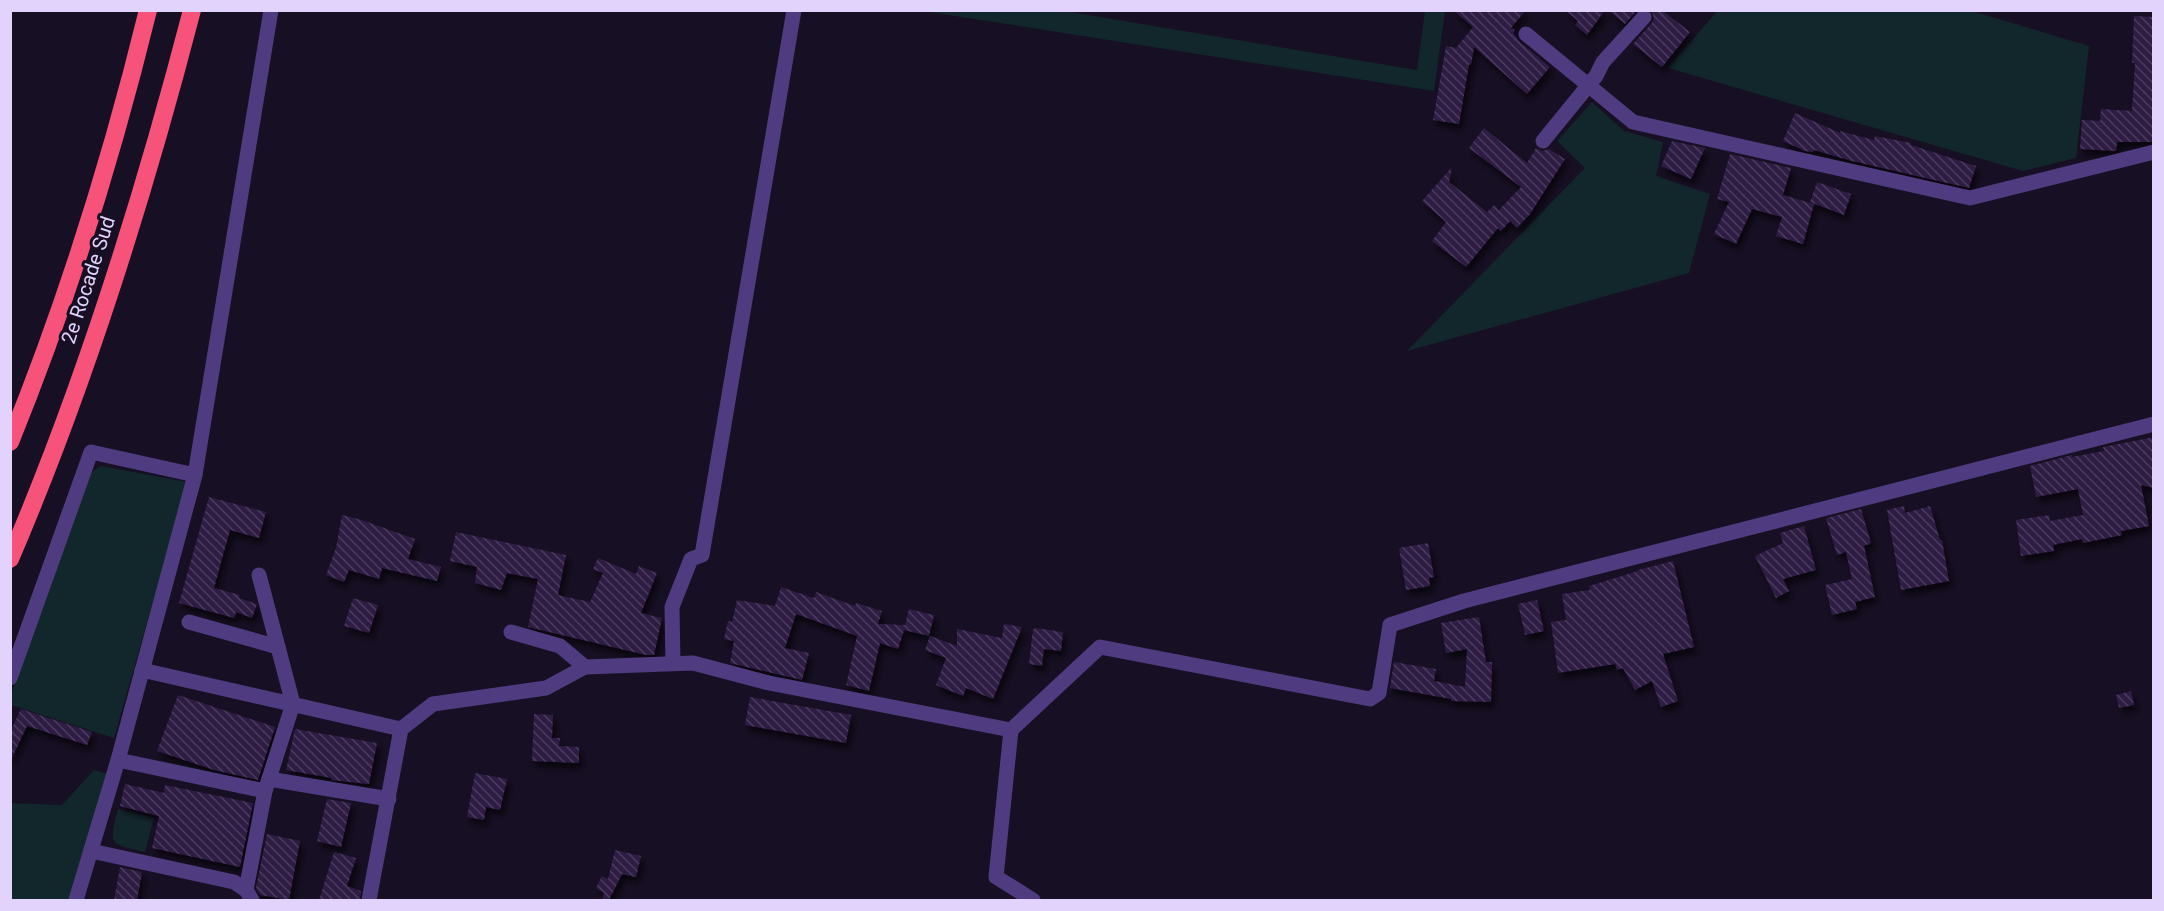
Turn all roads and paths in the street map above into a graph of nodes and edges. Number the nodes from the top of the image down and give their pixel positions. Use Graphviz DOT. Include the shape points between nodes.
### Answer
graph roads {
  1 [pos="148,10"];
  2 [pos="192,10"];
  3 [pos="271,10"];
  4 [pos="794,10"];
  5 [pos="1644,16"];
  6 [pos="1526,34"];
  7 [pos="1588,86"];
  8 [pos="1543,141"];
  9 [pos="2154,152"];
  10 [pos="2154,424"];
  11 [pos="10,442"];
  12 [pos="195,476"];
  13 [pos="10,559"];
  14 [pos="259,574"];
  15 [pos="189,622"];
  16 [pos="512,632"];
  17 [pos="278,647"];
  18 [pos="673,663"];
  19 [pos="585,667"];
  20 [pos="142,670"];
  21 [pos="10,678"];
  22 [pos="293,704"];
  23 [pos="401,729"];
  24 [pos="1011,730"];
  25 [pos="118,760"];
  26 [pos="267,785"];
  27 [pos="389,799"];
  28 [pos="91,851"];
  29 [pos="249,895"];
  30 [pos="76,900"];
  31 [pos="369,900"];
  32 [pos="1033,900"];
  1 -- 11 [label="highway, 2e Rocade Sud" via="90,218 36,379"];
  2 -- 13 [label="highway, 2e Rocade Sud" via="99,321"];
  3 -- 12 [label="street"];
  4 -- 18 [label="street" via="702,555 691,559 672,607"];
  5 -- 7 [label="street" via="1603,62"];
  6 -- 7 [label="street"];
  7 -- 8 [label="street"];
  7 -- 9 [label="street" via="1633,122 1970,198"];
  10 -- 24 [label="street" via="1464,601 1390,626 1379,693 1370,699 1100,647"];
  12 -- 20 [label="street"];
  12 -- 21 [label="street" via="91,452"];
  14 -- 17 [label="street"];
  15 -- 17 [label="street"];
  16 -- 19 [label="street" via="560,646"];
  17 -- 22 [label="street"];
  18 -- 19 [label="street"];
  18 -- 24 [label="street" via="693,663 769,683"];
  19 -- 23 [label="street" via="546,688 433,704"];
  20 -- 22 [label="street"];
  20 -- 25 [label="street"];
  22 -- 23 [label="street"];
  22 -- 26 [label="street"];
  23 -- 27 [label="street"];
  24 -- 32 [label="street" via="996,877"];
  25 -- 26 [label="street"];
  25 -- 28 [label="street"];
  26 -- 27 [label="street"];
  26 -- 29 [label="street"];
  27 -- 31 [label="street"];
  28 -- 29 [label="street" via="234,882"];
  28 -- 30 [label="street"];
}
